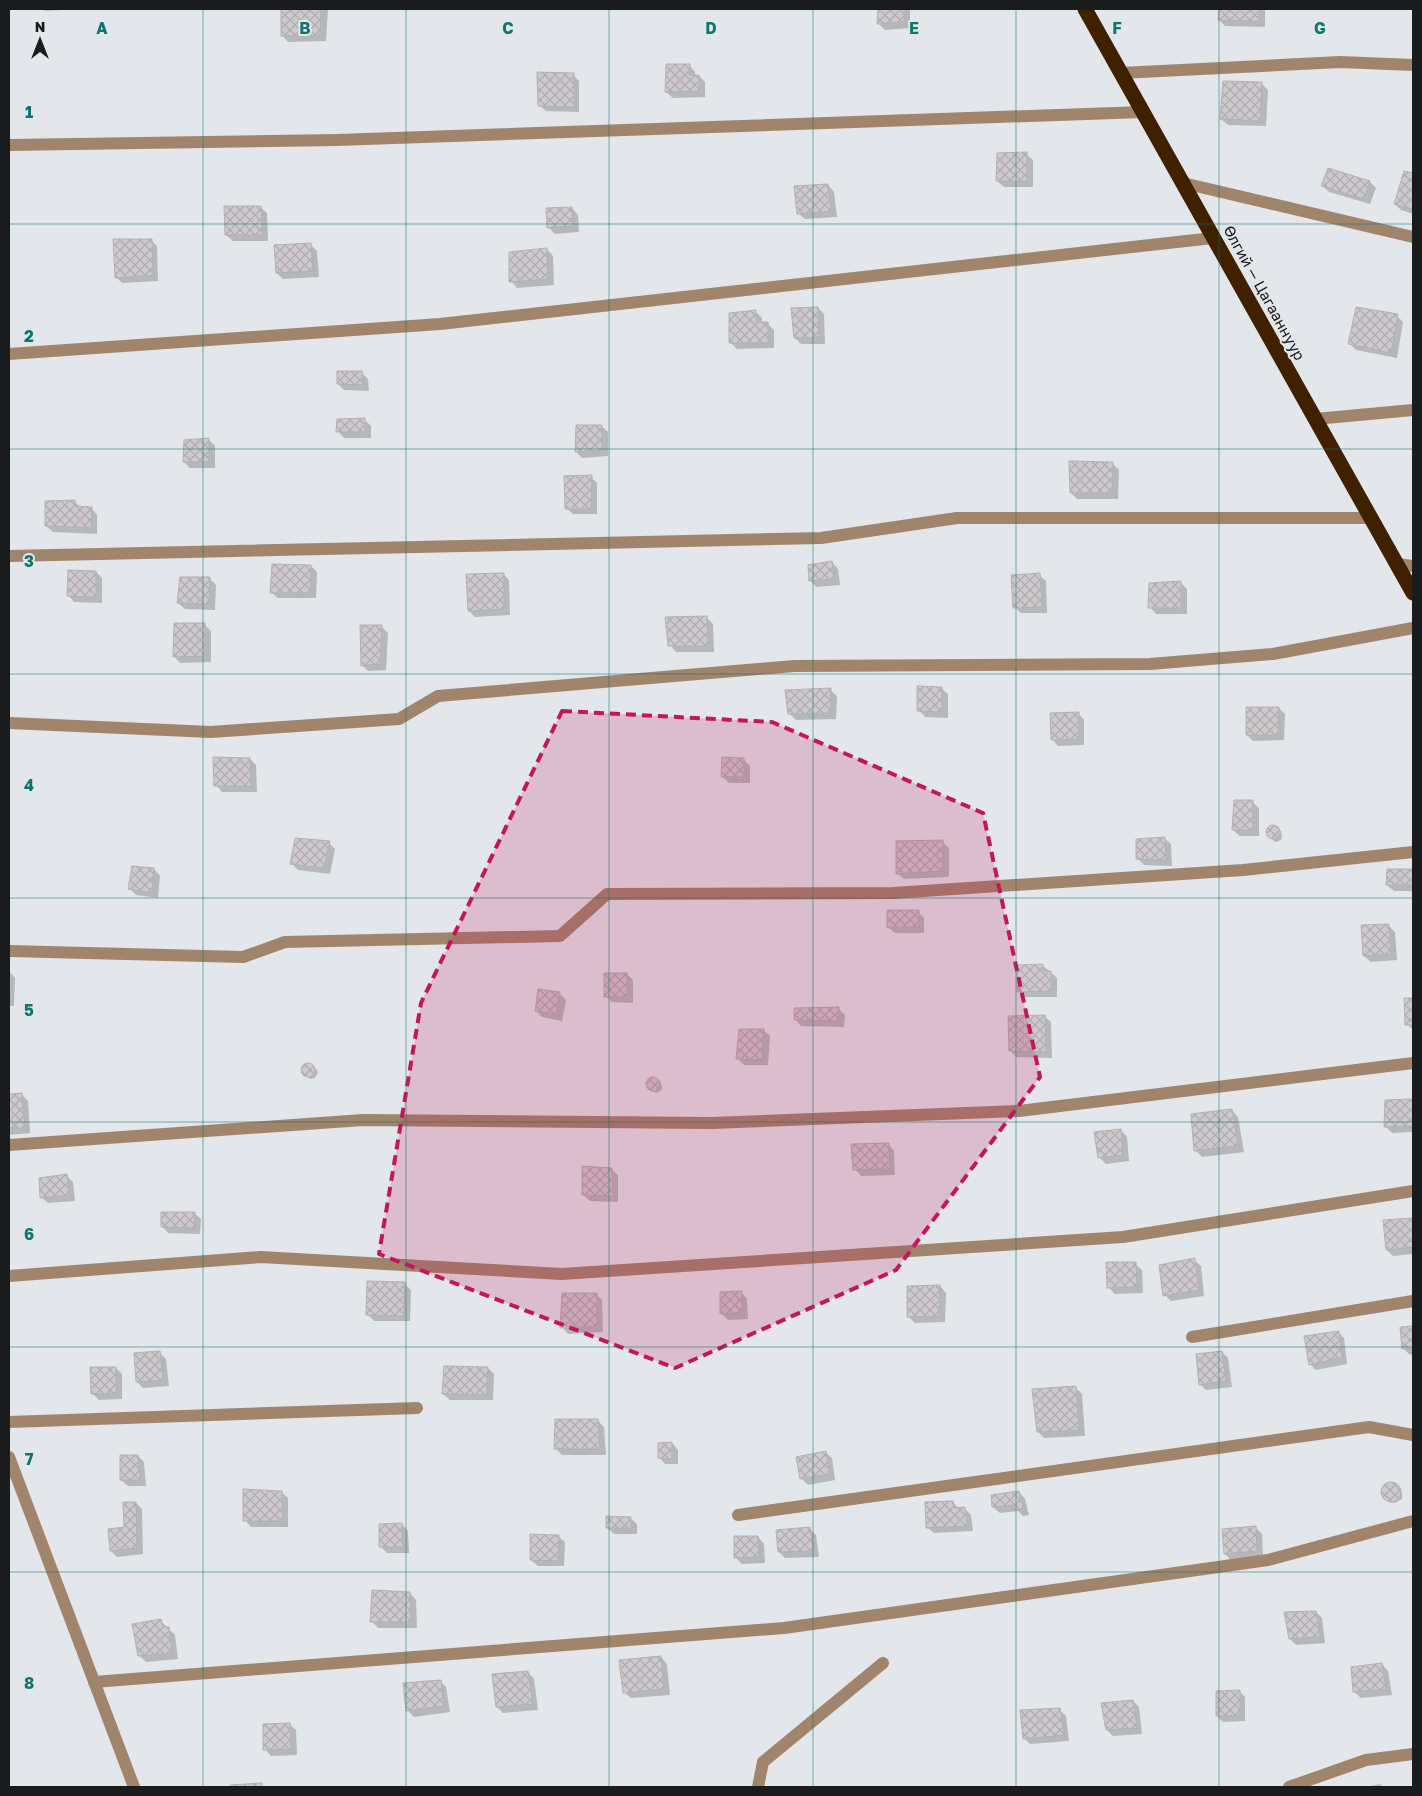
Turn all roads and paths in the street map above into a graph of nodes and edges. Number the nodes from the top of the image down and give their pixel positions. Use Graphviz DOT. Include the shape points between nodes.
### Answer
graph roads {
  1 [pos="1085,9"];
  2 [pos="1413,65"];
  3 [pos="1120,73"];
  4 [pos="1143,112"];
  5 [pos="9,145"];
  6 [pos="1182,183"];
  7 [pos="1413,237"];
  8 [pos="1213,238"];
  9 [pos="9,354"];
  10 [pos="1413,410"];
  11 [pos="1315,419"];
  12 [pos="1371,518"];
  13 [pos="9,556"];
  14 [pos="1397,564"];
  15 [pos="1413,566"];
  16 [pos="1413,594"];
  17 [pos="1413,628"];
  18 [pos="9,723"];
  19 [pos="1413,852"];
  20 [pos="9,951"];
  21 [pos="1413,1063"];
  22 [pos="9,1145"];
  23 [pos="1413,1191"];
  24 [pos="9,1276"];
  25 [pos="1413,1301"];
  26 [pos="1192,1337"];
  27 [pos="417,1408"];
  28 [pos="9,1422"];
  29 [pos="1413,1435"];
  30 [pos="9,1457"];
  31 [pos="738,1515"];
  32 [pos="1413,1521"];
  33 [pos="883,1663"];
  34 [pos="94,1682"];
  35 [pos="1413,1754"];
  36 [pos="134,1787"];
  37 [pos="758,1787"];
  38 [pos="1289,1787"];
  1 -- 3 [label="highway, Өлгий — Цагааннуур"];
  2 -- 3 [label="street" via="1340,62"];
  3 -- 4 [label="highway, Өлгий — Цагааннуур"];
  4 -- 5 [label="street" via="337,140"];
  4 -- 6 [label="highway, Өлгий — Цагааннуур"];
  6 -- 7 [label="street"];
  6 -- 8 [label="highway, Өлгий — Цагааннуур"];
  8 -- 9 [label="street" via="440,324"];
  8 -- 11 [label="highway, Өлгий — Цагааннуур"];
  10 -- 11 [label="street"];
  11 -- 12 [label="highway, Өлгий — Цагааннуур"];
  12 -- 13 [label="street" via="957,518 821,538"];
  12 -- 14 [label="highway, Өлгий — Цагааннуур"];
  14 -- 15 [label="street"];
  14 -- 16 [label="highway, Өлгий — Цагааннуур"];
  17 -- 18 [label="street" via="1273,654 1150,664 794,666 438,696 399,719 211,732"];
  19 -- 20 [label="street" via="1243,870 893,893 607,894 560,936 286,942 243,957"];
  21 -- 22 [label="street" via="1019,1111 712,1123 363,1120"];
  23 -- 24 [label="street" via="1122,1237 562,1274 262,1257"];
  25 -- 26 [label="street"];
  27 -- 28 [label="street"];
  29 -- 31 [label="street" via="1369,1427"];
  30 -- 34 [label="street"];
  32 -- 34 [label="street" via="1268,1560 784,1628"];
  33 -- 37 [label="street" via="763,1762"];
  34 -- 36 [label="street"];
  35 -- 38 [label="street" via="1366,1760"];
}
